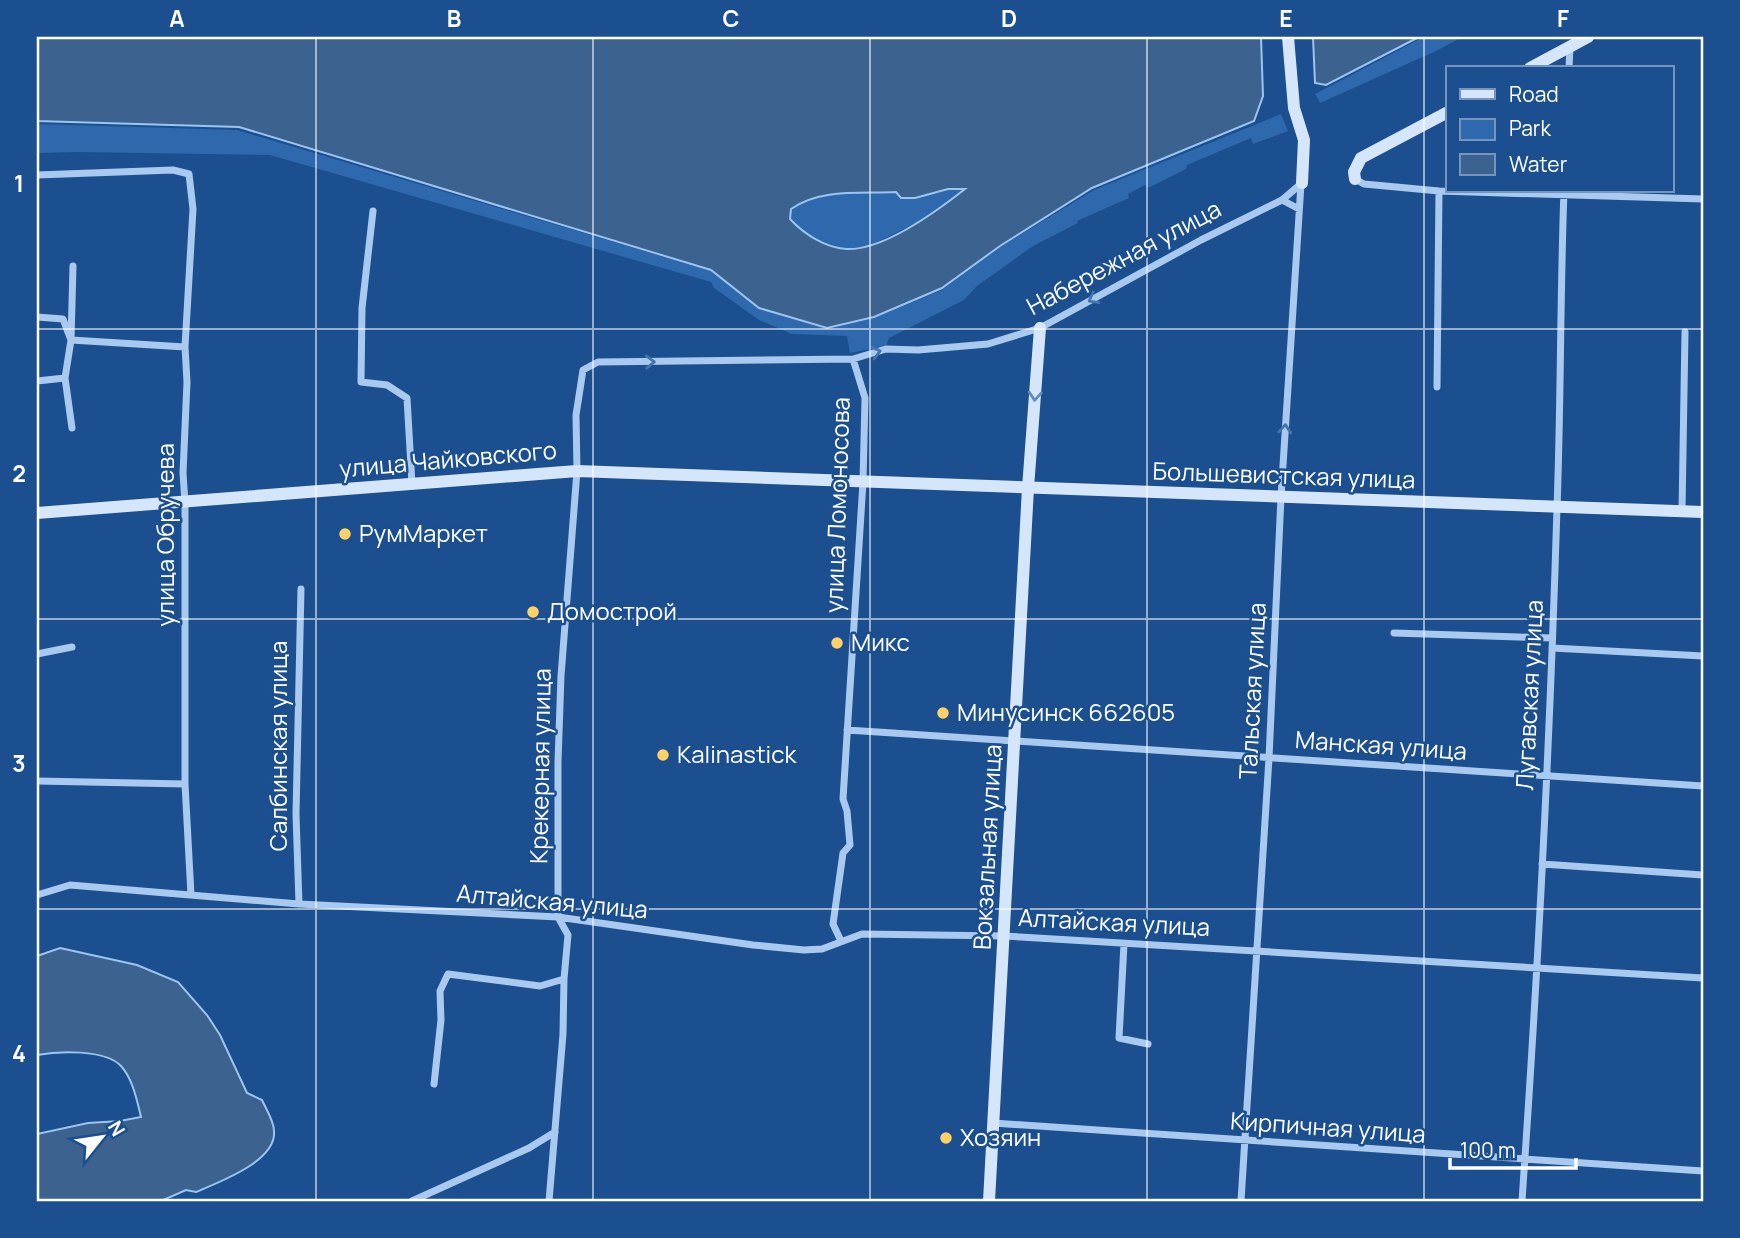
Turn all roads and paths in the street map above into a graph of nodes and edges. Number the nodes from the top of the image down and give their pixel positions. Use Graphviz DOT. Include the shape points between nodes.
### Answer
graph roads {
  1 [pos="1288,37"];
  2 [pos="1588,37"];
  3 [pos="1570,47"];
  4 [pos="1534,66"];
  5 [pos="1569,66"];
  6 [pos="1446,113"];
  7 [pos="37,175"];
  8 [pos="1355,179"];
  9 [pos="1301,183"];
  10 [pos="1439,191"];
  11 [pos="1446,191"];
  12 [pos="1502,192"];
  13 [pos="1564,193"];
  14 [pos="1703,199"];
  15 [pos="1282,200"];
  16 [pos="1300,209"];
  17 [pos="373,211"];
  18 [pos="73,266"];
  19 [pos="37,317"];
  20 [pos="1040,328"];
  21 [pos="1685,332"];
  22 [pos="71,340"];
  23 [pos="185,347"];
  24 [pos="853,359"];
  25 [pos="583,370"];
  26 [pos="65,378"];
  27 [pos="37,381"];
  28 [pos="1437,387"];
  29 [pos="72,428"];
  30 [pos="576,471"];
  31 [pos="863,482"];
  32 [pos="412,484"];
  33 [pos="1028,488"];
  34 [pos="1281,497"];
  35 [pos="185,503"];
  36 [pos="1558,507"];
  37 [pos="1682,510"];
  38 [pos="1703,512"];
  39 [pos="37,513"];
  40 [pos="301,589"];
  41 [pos="1394,633"];
  42 [pos="1552,638"];
  43 [pos="72,647"];
  44 [pos="1552,648"];
  45 [pos="37,654"];
  46 [pos="1703,656"];
  47 [pos="847,730"];
  48 [pos="1014,740"];
  49 [pos="1269,758"];
  50 [pos="1546,777"];
  51 [pos="37,781"];
  52 [pos="186,784"];
  53 [pos="1703,786"];
  54 [pos="1542,864"];
  55 [pos="1703,875"];
  56 [pos="37,895"];
  57 [pos="191,895"];
  58 [pos="299,904"];
  59 [pos="558,917"];
  60 [pos="1004,936"];
  61 [pos="841,941"];
  62 [pos="1124,944"];
  63 [pos="1258,950"];
  64 [pos="1538,967"];
  65 [pos="1703,978"];
  66 [pos="564,979"];
  67 [pos="1148,1044"];
  68 [pos="434,1084"];
  69 [pos="993,1123"];
  70 [pos="555,1132"];
  71 [pos="1244,1142"];
  72 [pos="1525,1160"];
  73 [pos="1703,1171"];
  74 [pos="412,1201"];
  75 [pos="549,1201"];
  76 [pos="989,1201"];
  77 [pos="1241,1201"];
  78 [pos="1522,1201"];
  1 -- 9 [label="main road" via="1294,108 1304,140"];
  2 -- 3 [label="main road"];
  3 -- 4 [label="main road"];
  3 -- 5 [label="street"];
  6 -- 8 [label="main road" via="1361,158"];
  7 -- 23 [label="street, улица Обручева" via="173,170 189,174 192,209"];
  8 -- 10 [label="street" via="1364,184"];
  9 -- 15 [label="street, Набережная улица"];
  9 -- 16 [label="street, Тальская улица"];
  10 -- 11 [label="street"];
  10 -- 28 [label="street"];
  12 -- 13 [label="street"];
  13 -- 14 [label="street"];
  13 -- 36 [label="street, Лугавская улица"];
  15 -- 16 [label="street"];
  15 -- 20 [label="street, Набережная улица, one-way"];
  34 -- 16 [label="street, Тальская улица, one-way"];
  17 -- 32 [label="street" via="362,307 362,382 387,385 407,398"];
  18 -- 22 [label="street"];
  19 -- 22 [label="street" via="63,319"];
  24 -- 20 [label="street, Набережная улица, one-way" via="886,349 980,345"];
  20 -- 33 [label="main road, Вокзальная улица, one-way"];
  21 -- 37 [label="street"];
  22 -- 23 [label="street"];
  22 -- 26 [label="street"];
  23 -- 35 [label="street, улица Обручева"];
  25 -- 24 [label="street, Набережная улица, one-way" via="598,362"];
  24 -- 31 [label="street, улица Ломоносова" via="865,398"];
  25 -- 30 [label="street, Крекерная улица" via="576,415"];
  26 -- 27 [label="street"];
  26 -- 29 [label="street"];
  30 -- 31 [label="main road, улица Чайковского"];
  30 -- 32 [label="main road, улица Чайковского"];
  30 -- 59 [label="street, Крекерная улица" via="561,676"];
  31 -- 33 [label="main road, Большевистская улица"];
  31 -- 47 [label="street, улица Ломоносова"];
  32 -- 35 [label="main road, улица Чайковского"];
  33 -- 34 [label="main road, Большевистская улица"];
  33 -- 48 [label="main road, Вокзальная улица"];
  34 -- 36 [label="main road, Большевистская улица"];
  34 -- 49 [label="street, Тальская улица"];
  35 -- 39 [label="main road, улица Чайковского"];
  35 -- 52 [label="street, улица Обручева"];
  36 -- 37 [label="main road, Большевистская улица"];
  36 -- 42 [label="street, Лугавская улица"];
  37 -- 38 [label="main road, Большевистская улица"];
  40 -- 58 [label="street, Салбинская улица" via="296,814"];
  41 -- 42 [label="street"];
  42 -- 44 [label="street, Лугавская улица"];
  43 -- 45 [label="street"];
  44 -- 46 [label="street"];
  44 -- 50 [label="street, Лугавская улица"];
  47 -- 48 [label="street, Манская улица"];
  47 -- 61 [label="street, улица Ломоносова" via="842,799 850,845 843,853 833,924"];
  48 -- 49 [label="street, Манская улица"];
  48 -- 60 [label="main road, Вокзальная улица"];
  49 -- 50 [label="street, Манская улица"];
  49 -- 63 [label="street, Тальская улица"];
  50 -- 53 [label="street, Манская улица"];
  50 -- 54 [label="street, Лугавская улица"];
  51 -- 52 [label="street"];
  52 -- 57 [label="street, улица Обручева"];
  54 -- 55 [label="street"];
  54 -- 64 [label="street, Лугавская улица"];
  56 -- 57 [label="street, Алтайская улица" via="70,885"];
  57 -- 58 [label="street, Алтайская улица"];
  58 -- 59 [label="street, Алтайская улица"];
  59 -- 61 [label="street, Алтайская улица" via="753,946 822,949"];
  59 -- 66 [label="street, Крекерная улица" via="568,935"];
  60 -- 61 [label="street, Алтайская улица" via="862,934"];
  60 -- 62 [label="street, Алтайская улица"];
  60 -- 69 [label="main road, Вокзальная улица"];
  62 -- 63 [label="street, Алтайская улица"];
  62 -- 67 [label="street" via="1119,1038"];
  63 -- 64 [label="street, Алтайская улица"];
  63 -- 71 [label="street, Тальская улица"];
  64 -- 65 [label="street, Алтайская улица"];
  64 -- 72 [label="street, Лугавская улица"];
  66 -- 68 [label="street" via="540,986 448,974 440,991"];
  66 -- 70 [label="street, Крекерная улица"];
  69 -- 71 [label="street, Кирпичная улица"];
  69 -- 76 [label="main road, Вокзальная улица"];
  70 -- 74 [label="street"];
  70 -- 75 [label="street, Крекерная улица"];
  71 -- 72 [label="street, Кирпичная улица"];
  71 -- 77 [label="street, Тальская улица"];
  72 -- 73 [label="street, Кирпичная улица"];
  72 -- 78 [label="street, Лугавская улица"];
}
